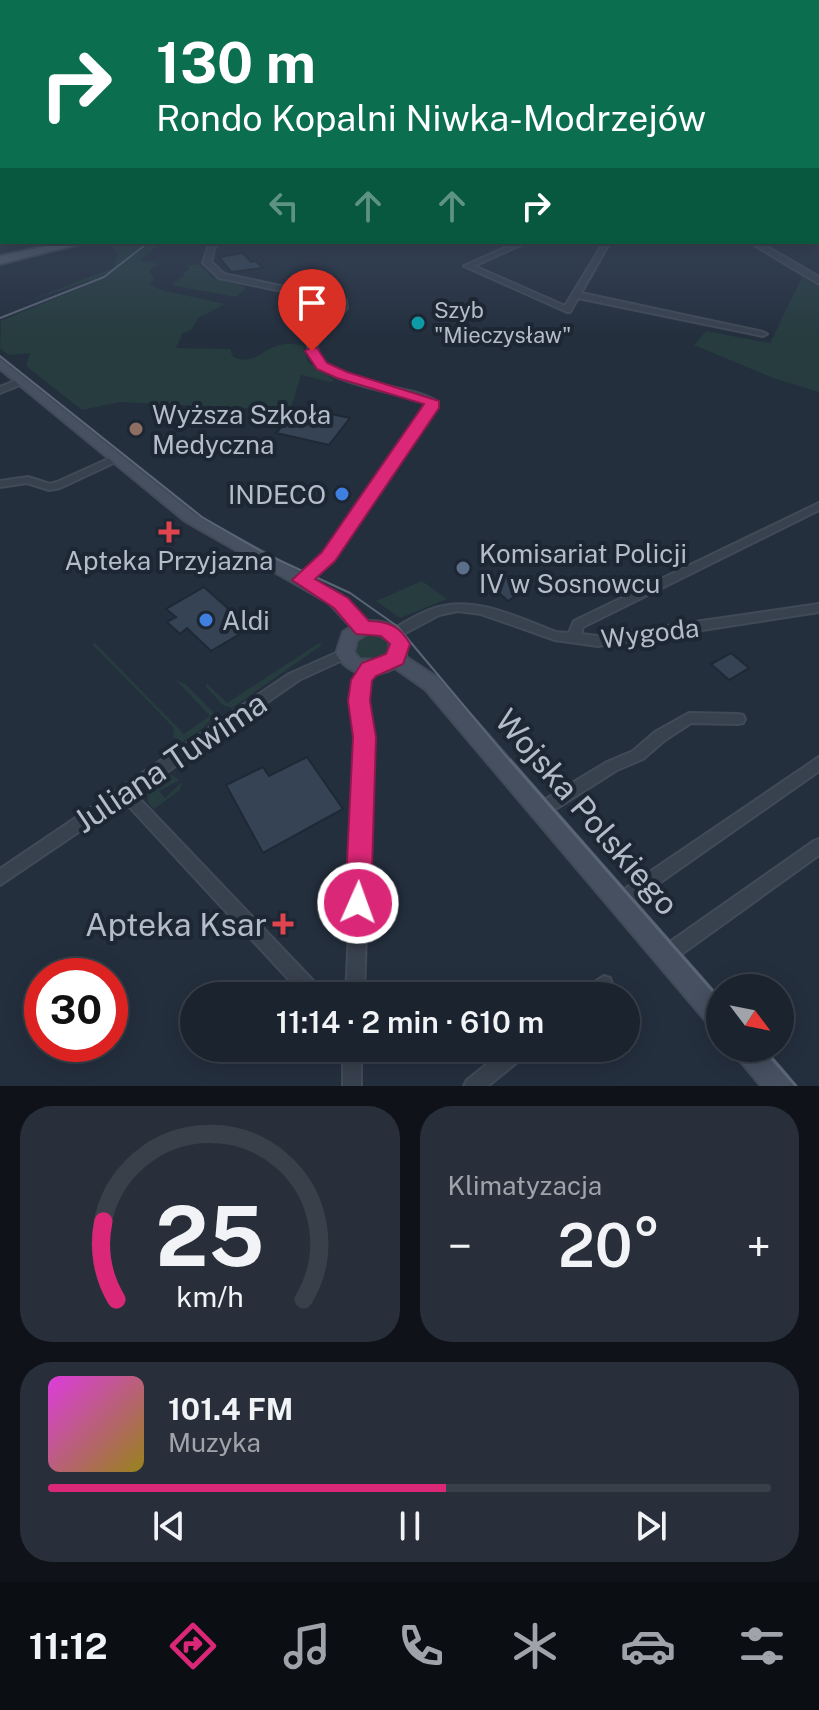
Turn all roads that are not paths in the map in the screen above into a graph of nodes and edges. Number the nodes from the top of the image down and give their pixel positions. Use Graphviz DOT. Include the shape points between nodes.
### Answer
graph roads {
  1 [pos="72,244"];
  2 [pos="212,244"];
  3 [pos="519,244"];
  4 [pos="606,244"];
  5 [pos="756,244"];
  6 [pos="0,260"];
  7 [pos="819,281"];
  8 [pos="577,295"];
  9 [pos="763,334"];
  10 [pos="0,363"];
  11 [pos="22,381"];
  12 [pos="0,390"];
  13 [pos="117,458"];
  14 [pos="0,484"];
  15 [pos="819,506"];
  16 [pos="302,580"];
  17 [pos="819,608"];
  18 [pos="363,628"];
  19 [pos="394,634"];
  20 [pos="573,639"];
  21 [pos="345,654"];
  22 [pos="395,659"];
  23 [pos="366,674"];
  24 [pos="738,719"];
  25 [pos="819,763"];
  26 [pos="125,793"];
  27 [pos="541,810"];
  28 [pos="819,846"];
  29 [pos="0,878"];
  30 [pos="619,902"];
  31 [pos="666,955"];
  32 [pos="303,982"];
  33 [pos="356,982"];
  34 [pos="706,1002"];
  35 [pos="352,1062"];
  36 [pos="503,1062"];
  37 [pos="758,1062"];
  38 [pos="352,1086"];
  39 [pos="473,1086"];
  40 [pos="779,1086"];
  1 -- 6 [label="main road"];
  2 -- 16 [label="street" via="207,263 217,273 340,300 344,306 312,346 318,362 375,387 431,401 328,556"];
  3 -- 8 [label="street" via="468,266 567,310"];
  4 -- 8 [label="street"];
  5 -- 7 [label="street"];
  8 -- 9 [label="street"];
  10 -- 11 [label="main road"];
  11 -- 12 [label="street"];
  11 -- 13 [label="main road"];
  13 -- 14 [label="street" via="60,485 28,480"];
  13 -- 16 [label="main road" via="198,524"];
  15 -- 20 [label="street" via="578,624"];
  16 -- 18 [label="main road" via="341,603"];
  17 -- 20 [label="street, Wygoda" via="616,639"];
  18 -- 19 [label="main road"];
  18 -- 21 [label="main road" via="349,637"];
  19 -- 20 [label="street, Wygoda" via="458,607"];
  19 -- 22 [label="main road" via="400,649"];
  21 -- 23 [label="main road"];
  21 -- 26 [label="street, Juliana Tuwima" via="294,677"];
  22 -- 23 [label="main road"];
  22 -- 27 [label="main road, Wojska Polskiego" via="432,684"];
  23 -- 33 [label="street" via="359,701 365,737"];
  24 -- 27 [label="street" via="689,718 638,755"];
  25 -- 30 [label="street"];
  26 -- 29 [label="street, Juliana Tuwima"];
  26 -- 32 [label="street"];
  27 -- 30 [label="main road, Wojska Polskiego"];
  28 -- 31 [label="street"];
  30 -- 31 [label="main road, Wojska Polskiego"];
  31 -- 34 [label="main road, Wojska Polskiego"];
  35 -- 38 [label="street"];
  36 -- 39 [label="street"];
  37 -- 40 [label="main road"];
}
